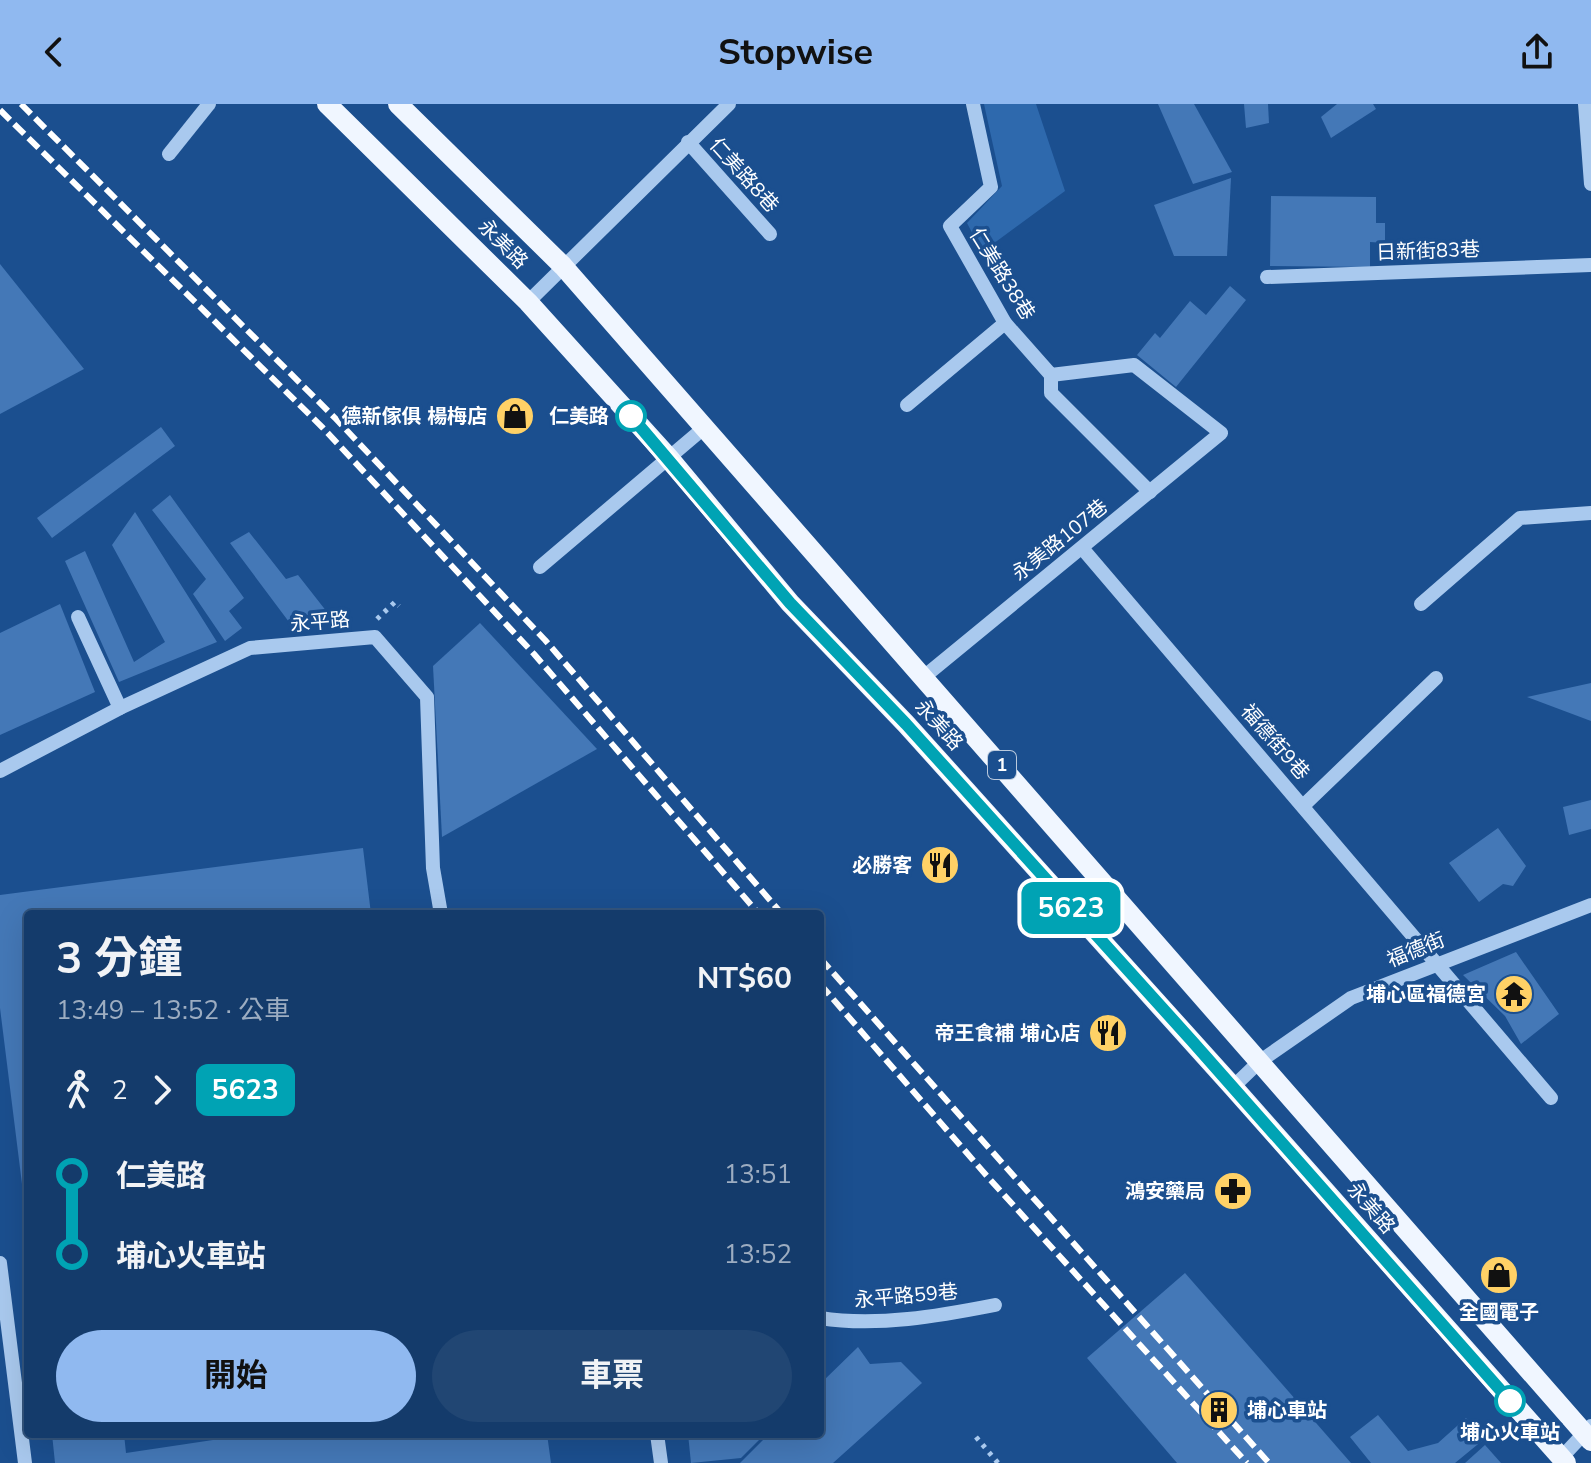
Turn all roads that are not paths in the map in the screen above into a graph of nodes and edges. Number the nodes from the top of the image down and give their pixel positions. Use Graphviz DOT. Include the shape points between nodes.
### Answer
graph roads {
  1 [pos="209,104"];
  2 [pos="327,104"];
  3 [pos="398,104"];
  4 [pos="729,104"];
  5 [pos="973,104"];
  6 [pos="1585,104"];
  7 [pos="688,142"];
  8 [pos="169,154"];
  9 [pos="1591,184"];
  10 [pos="770,234"];
  11 [pos="1591,265"];
  12 [pos="563,266"];
  13 [pos="1267,277"];
  14 [pos="528,302"];
  15 [pos="1005,323"];
  16 [pos="1051,375"];
  17 [pos="907,405"];
  18 [pos="705,427"];
  19 [pos="669,458"];
  20 [pos="1150,492"];
  21 [pos="1591,513"];
  22 [pos="1082,548"];
  23 [pos="540,567"];
  24 [pos="1421,604"];
  25 [pos="78,617"];
  26 [pos="925,676"];
  27 [pos="1436,678"];
  28 [pos="120,708"];
  29 [pos="0,771"];
  30 [pos="1303,806"];
  31 [pos="1591,905"];
  32 [pos="440,910"];
  33 [pos="1436,963"];
  34 [pos="1259,1062"];
  35 [pos="1233,1087"];
  36 [pos="1551,1098"];
  37 [pos="0,1263"];
  38 [pos="995,1305"];
  39 [pos="824,1319"];
  40 [pos="1588,1433"];
  41 [pos="658,1438"];
  42 [pos="1563,1460"];
  43 [pos="25,1463"];
  44 [pos="661,1463"];
  1 -- 8 [label="street"];
  2 -- 14 [label="main road, 永美路 / 1"];
  3 -- 12 [label="main road, 永美路 / 1"];
  4 -- 7 [label="street"];
  5 -- 15 [label="street, 仁美路38巷" via="991,187 950,226"];
  6 -- 9 [label="street"];
  7 -- 10 [label="street, 仁美路8巷"];
  7 -- 12 [label="street"];
  11 -- 13 [label="street, 日新街83巷"];
  12 -- 14 [label="street"];
  12 -- 18 [label="main road, 永美路 / 1"];
  14 -- 19 [label="main road, 永美路 / 1"];
  15 -- 16 [label="street, 仁美路38巷"];
  15 -- 17 [label="street"];
  16 -- 20 [label="street, 仁美路38巷" via="1051,393"];
  16 -- 20 [label="street, 永美路107巷" via="1134,365 1221,433"];
  18 -- 19 [label="street"];
  18 -- 26 [label="main road, 永美路 / 1"];
  19 -- 23 [label="street"];
  19 -- 35 [label="main road, 永美路 / 1" via="790,603"];
  20 -- 22 [label="street, 永美路107巷"];
  21 -- 24 [label="street" via="1520,518"];
  22 -- 26 [label="street, 永美路107巷"];
  22 -- 30 [label="street, 福德街9巷"];
  25 -- 28 [label="street"];
  26 -- 34 [label="main road, 永美路 / 1"];
  27 -- 30 [label="street"];
  28 -- 29 [label="street, 永平路"];
  28 -- 32 [label="street, 永平路" via="250,648 375,637 427,697 433,868"];
  30 -- 33 [label="street, 福德街9巷"];
  31 -- 33 [label="street, 福德街"];
  33 -- 34 [label="street, 福德街" via="1351,998"];
  33 -- 36 [label="street, 福德街9巷"];
  34 -- 35 [label="street, 福德街"];
  34 -- 40 [label="main road, 永美路 / 1"];
  35 -- 42 [label="main road, 永美路 / 1"];
  37 -- 43 [label="street"];
  38 -- 39 [label="street, 永平路59巷" via="943,1315"];
  40 -- 42 [label="street"];
  41 -- 44 [label="street"];
}
